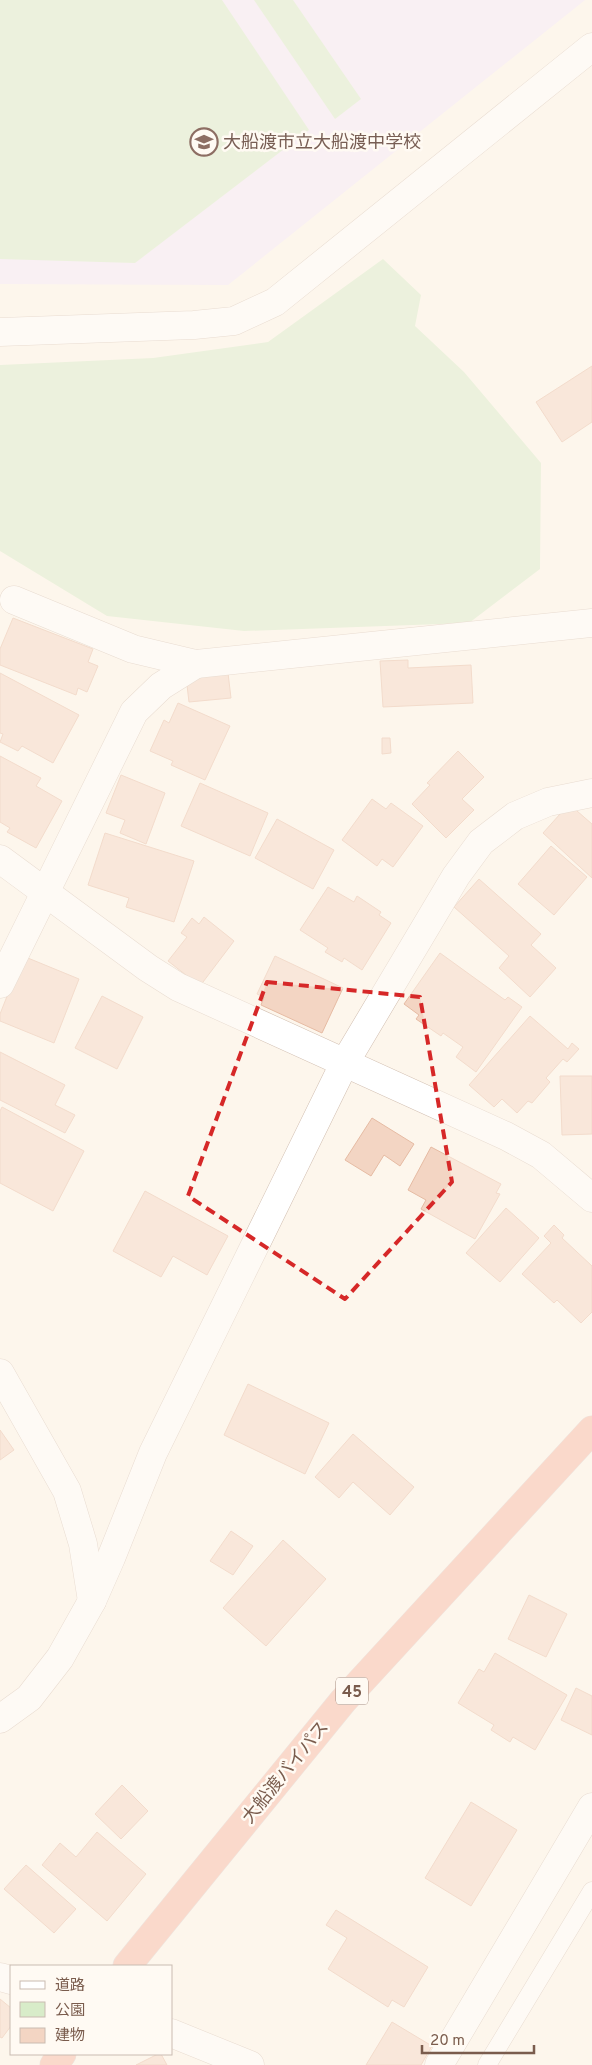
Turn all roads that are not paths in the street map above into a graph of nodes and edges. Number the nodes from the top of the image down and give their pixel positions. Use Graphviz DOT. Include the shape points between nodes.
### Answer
graph roads {
  1 [pos="592,47"];
  2 [pos="0,332"];
  3 [pos="14,600"];
  4 [pos="592,623"];
  5 [pos="196,664"];
  6 [pos="592,793"];
  7 [pos="0,860"];
  8 [pos="46,893"];
  9 [pos="0,984"];
  10 [pos="344,1064"];
  11 [pos="592,1198"];
  12 [pos="0,1373"];
  13 [pos="592,1430"];
  14 [pos="92,1601"];
  15 [pos="0,1719"];
  16 [pos="592,1807"];
  17 [pos="592,1891"];
  18 [pos="128,1965"];
  19 [pos="172,2033"];
  20 [pos="250,2065"];
  21 [pos="439,2065"];
  22 [pos="488,2065"];
  1 -- 2 [label="street" via="274,302 234,321"];
  3 -- 5 [label="street" via="133,649"];
  4 -- 5 [label="street"];
  5 -- 8 [label="street" via="161,686 134,712"];
  6 -- 10 [label="street" via="548,802 516,816 481,842 456,876"];
  7 -- 8 [label="street"];
  8 -- 9 [label="street"];
  8 -- 10 [label="street" via="178,987"];
  10 -- 11 [label="street" via="541,1155"];
  10 -- 14 [label="street" via="153,1453"];
  12 -- 14 [label="street" via="67,1491 83,1544"];
  13 -- 18 [label="highway, 大船渡バイパス / 45" via="343,1701"];
  14 -- 15 [label="street" via="60,1658 29,1698"];
  16 -- 21 [label="street"];
  17 -- 22 [label="lane"];
  19 -- 20 [label="street"];
}
